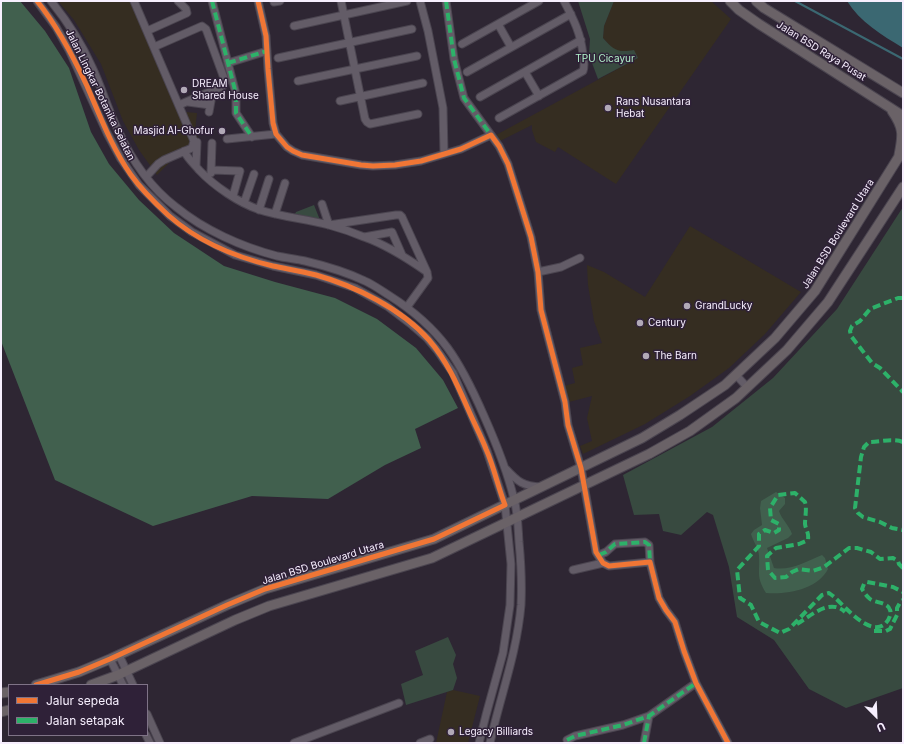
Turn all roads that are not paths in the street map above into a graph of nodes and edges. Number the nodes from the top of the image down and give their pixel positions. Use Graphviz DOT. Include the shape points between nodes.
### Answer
graph roads {
  1 [pos="37,1"];
  2 [pos="51,1"];
  3 [pos="134,1"];
  4 [pos="178,1"];
  5 [pos="212,1"];
  6 [pos="258,1"];
  7 [pos="341,1"];
  8 [pos="407,1"];
  9 [pos="420,1"];
  10 [pos="446,1"];
  11 [pos="539,1"];
  12 [pos="564,1"];
  13 [pos="730,1"];
  14 [pos="756,1"];
  15 [pos="571,14"];
  16 [pos="344,15"];
  17 [pos="498,24"];
  18 [pos="294,26"];
  19 [pos="412,29"];
  20 [pos="147,31"];
  21 [pos="581,40"];
  22 [pos="349,42"];
  23 [pos="462,44"];
  24 [pos="154,47"];
  25 [pos="511,47"];
  26 [pos="267,50"];
  27 [pos="417,56"];
  28 [pos="278,58"];
  29 [pos="228,63"];
  30 [pos="355,69"];
  31 [pos="467,72"];
  32 [pos="525,72"];
  33 [pos="298,81"];
  34 [pos="423,83"];
  35 [pos="213,90"];
  36 [pos="903,92"];
  37 [pos="360,96"];
  38 [pos="539,96"];
  39 [pos="480,97"];
  40 [pos="340,101"];
  41 [pos="182,104"];
  42 [pos="888,106"];
  43 [pos="418,114"];
  44 [pos="903,116"];
  45 [pos="499,118"];
  46 [pos="276,134"];
  47 [pos="491,134"];
  48 [pos="252,137"];
  49 [pos="227,139"];
  50 [pos="197,142"];
  51 [pos="212,144"];
  52 [pos="184,151"];
  53 [pos="444,153"];
  54 [pos="901,154"];
  55 [pos="196,166"];
  56 [pos="211,170"];
  57 [pos="254,174"];
  58 [pos="146,177"];
  59 [pos="269,179"];
  60 [pos="210,182"];
  61 [pos="285,183"];
  62 [pos="903,187"];
  63 [pos="233,196"];
  64 [pos="244,203"];
  65 [pos="322,204"];
  66 [pos="177,208"];
  67 [pos="259,210"];
  68 [pos="276,214"];
  69 [pos="170,216"];
  70 [pos="329,225"];
  71 [pos="364,236"];
  72 [pos="402,255"];
  73 [pos="277,256"];
  74 [pos="580,258"];
  75 [pos="273,266"];
  76 [pos="427,272"];
  77 [pos="538,272"];
  78 [pos="407,307"];
  79 [pos="736,375"];
  80 [pos="748,387"];
  81 [pos="504,468"];
  82 [pos="581,468"];
  83 [pos="585,485"];
  84 [pos="542,487"];
  85 [pos="515,500"];
  86 [pos="504,505"];
  87 [pos="518,517"];
  88 [pos="506,522"];
  89 [pos="598,555"];
  90 [pos="650,562"];
  91 [pos="603,563"];
  92 [pos="573,570"];
  93 [pos="119,655"];
  94 [pos="110,659"];
  95 [pos="126,670"];
  96 [pos="118,675"];
  97 [pos="696,683"];
  98 [pos="39,684"];
  99 [pos="94,684"];
  100 [pos="122,684"];
  101 [pos="133,684"];
  102 [pos="399,703"];
  103 [pos="649,716"];
  104 [pos="150,726"];
  105 [pos="430,739"];
  106 [pos="567,740"];
  107 [pos="160,743"];
  108 [pos="294,743"];
  109 [pos="420,743"];
  110 [pos="479,743"];
  111 [pos="490,743"];
  112 [pos="644,743"];
  113 [pos="728,743"];
  1 -- 69 [label="street, Jalan Lingkar Botanika Selatan" via="69,50 121,159 139,185"];
  2 -- 58 [label="street, Jalan Lingkar Botanika Selatan" via="67,22 92,65 118,132"];
  3 -- 20 [label="street"];
  4 -- 20 [label="street" via="186,9 186,13"];
  5 -- 29 [label="street"];
  6 -- 26 [label="street"];
  7 -- 16 [label="street"];
  8 -- 16 [label="street"];
  9 -- 53 [label="street" via="443,108"];
  10 -- 47 [label="street" via="454,59 464,98"];
  11 -- 17 [label="street"];
  12 -- 15 [label="street"];
  13 -- 42 [label="main road, Jalan BSD Raya Pusat" via="759,24"];
  14 -- 36 [label="main road, Jalan BSD Raya Pusat"];
  15 -- 21 [label="street"];
  15 -- 25 [label="street"];
  16 -- 18 [label="street"];
  16 -- 22 [label="street"];
  17 -- 23 [label="street"];
  17 -- 25 [label="street"];
  19 -- 22 [label="street"];
  20 -- 24 [label="street"];
  21 -- 32 [label="street"];
  21 -- 38 [label="street" via="585,67 583,71"];
  22 -- 28 [label="street"];
  22 -- 30 [label="street"];
  24 -- 35 [label="street" via="202,26 206,29 225,81 223,86"];
  24 -- 41 [label="street" via="163,76"];
  25 -- 31 [label="street"];
  26 -- 29 [label="street"];
  26 -- 46 [label="street"];
  27 -- 30 [label="street"];
  29 -- 48 [label="street" via="236,94 237,116"];
  30 -- 33 [label="street"];
  30 -- 37 [label="street"];
  32 -- 38 [label="street"];
  32 -- 39 [label="street"];
  34 -- 37 [label="street"];
  35 -- 41 [label="street"];
  35 -- 41 [label="street" via="210,108"];
  37 -- 40 [label="street"];
  37 -- 43 [label="street" via="365,119 370,124"];
  38 -- 45 [label="street"];
  41 -- 52 [label="street" via="194,141 192,148"];
  42 -- 44 [label="main road, Jalan BSD Raya Pusat"];
  42 -- 54 [label="main road" via="902,130"];
  46 -- 48 [label="street"];
  46 -- 53 [label="street" via="287,147 302,155 361,165 395,165 421,161"];
  47 -- 53 [label="street" via="461,149"];
  47 -- 77 [label="street" via="508,164 531,237"];
  48 -- 49 [label="street"];
  50 -- 55 [label="street"];
  51 -- 56 [label="street"];
  52 -- 55 [label="street"];
  52 -- 58 [label="street" via="158,164"];
  54 -- 79 [label="main road, Jalan BSD Boulevard Utara" via="815,291 776,338"];
  55 -- 60 [label="street"];
  56 -- 60 [label="street"];
  56 -- 63 [label="street" via="240,171"];
  57 -- 64 [label="street"];
  58 -- 66 [label="street, Jalan Lingkar Botanika Selatan"];
  59 -- 67 [label="street"];
  60 -- 63 [label="street"];
  61 -- 68 [label="street"];
  62 -- 80 [label="main road" via="828,302 787,350"];
  63 -- 64 [label="street"];
  64 -- 67 [label="street"];
  65 -- 70 [label="street"];
  66 -- 69 [label="street"];
  66 -- 73 [label="street, Jalan Lingkar Botanika Selatan" via="226,237"];
  67 -- 68 [label="street"];
  68 -- 70 [label="street"];
  69 -- 75 [label="street, Jalan Lingkar Botanika Selatan" via="192,232 235,255"];
  70 -- 71 [label="street"];
  70 -- 76 [label="street" via="400,215"];
  71 -- 72 [label="street"];
  71 -- 72 [label="street" via="392,232"];
  72 -- 76 [label="street"];
  73 -- 75 [label="street"];
  73 -- 78 [label="street, Jalan Lingkar Botanika Selatan" via="304,260 351,275"];
  74 -- 77 [label="street" via="561,267"];
  75 -- 86 [label="street, Jalan Lingkar Botanika Selatan" via="316,275 355,288 387,306 427,338 453,373 487,451"];
  76 -- 78 [label="street" via="428,278"];
  77 -- 82 [label="street" via="541,310 566,402 568,425"];
  78 -- 81 [label="street, Jalan Lingkar Botanika Selatan" via="431,327 462,369 498,447"];
  79 -- 80 [label="street"];
  79 -- 82 [label="main road, Jalan BSD Boulevard Utara" via="680,415 642,438"];
  80 -- 83 [label="main road" via="690,430 649,454"];
  81 -- 84 [label="street" via="522,484"];
  81 -- 85 [label="street, Jalan Lingkar Botanika Selatan"];
  82 -- 83 [label="street"];
  82 -- 84 [label="main road, Jalan BSD Boulevard Utara"];
  83 -- 87 [label="main road"];
  83 -- 89 [label="street"];
  84 -- 85 [label="main road, Jalan BSD Boulevard Utara"];
  85 -- 86 [label="main road, Jalan BSD Boulevard Utara"];
  85 -- 87 [label="street, Jalan Lingkar Botanika Selatan"];
  86 -- 88 [label="street, Jalan Lingkar Botanika Selatan"];
  86 -- 93 [label="main road, Jalan BSD Boulevard Utara" via="434,539 265,589"];
  87 -- 88 [label="main road"];
  87 -- 111 [label="street, Jalan Lingkar Botanika Selatan" via="521,605 513,654"];
  88 -- 95 [label="main road" via="432,558 269,606"];
  88 -- 110 [label="street, Jalan Lingkar Botanika Selatan" via="511,564 510,604 503,653"];
  89 -- 90 [label="street" via="615,544 645,542 648,545"];
  89 -- 91 [label="street"];
  90 -- 91 [label="street" via="609,566"];
  90 -- 97 [label="street" via="659,598 675,622"];
  91 -- 92 [label="street"];
  93 -- 94 [label="main road, Jalan BSD Boulevard Utara"];
  93 -- 95 [label="street"];
  94 -- 96 [label="street"];
  94 -- 98 [label="main road, Jalan BSD Boulevard Utara"];
  95 -- 96 [label="main road"];
  95 -- 101 [label="street"];
  96 -- 99 [label="main road"];
  96 -- 100 [label="street"];
  97 -- 103 [label="street"];
  97 -- 113 [label="street"];
  102 -- 108 [label="street"];
  103 -- 106 [label="street"];
  103 -- 112 [label="street"];
  104 -- 107 [label="street"];
  105 -- 109 [label="street"];
}
